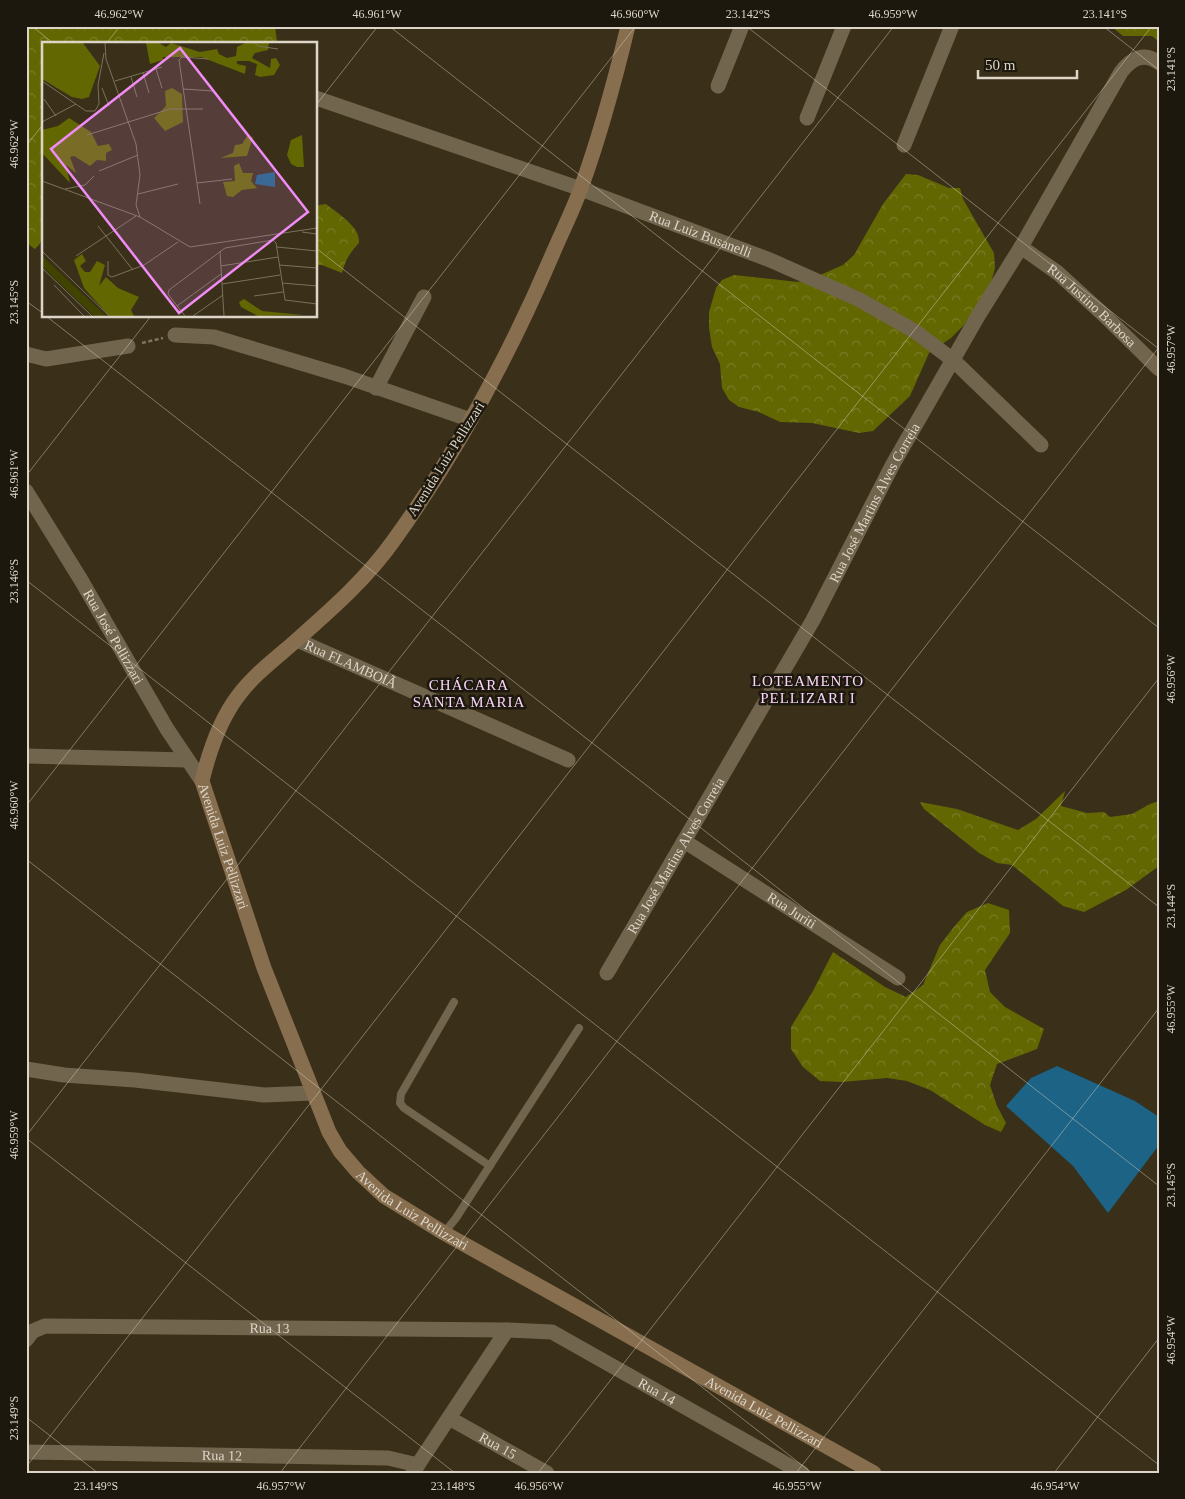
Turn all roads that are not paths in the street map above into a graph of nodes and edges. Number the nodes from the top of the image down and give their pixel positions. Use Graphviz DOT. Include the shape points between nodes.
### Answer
graph roads {
  1 [pos="628,26"];
  2 [pos="742,26"];
  3 [pos="844,26"];
  4 [pos="952,26"];
  5 [pos="1159,63"];
  6 [pos="718,86"];
  7 [pos="318,99"];
  8 [pos="807,118"];
  9 [pos="904,145"];
  10 [pos="580,189"];
  11 [pos="1021,247"];
  12 [pos="424,297"];
  13 [pos="175,335"];
  14 [pos="128,346"];
  15 [pos="26,354"];
  16 [pos="953,360"];
  17 [pos="1159,369"];
  18 [pos="376,388"];
  19 [pos="471,420"];
  20 [pos="1041,445"];
  21 [pos="26,491"];
  22 [pos="297,640"];
  23 [pos="26,756"];
  24 [pos="187,760"];
  25 [pos="568,760"];
  26 [pos="202,782"];
  27 [pos="684,841"];
  28 [pos="607,973"];
  29 [pos="898,978"];
  30 [pos="454,1002"];
  31 [pos="579,1028"];
  32 [pos="26,1069"];
  33 [pos="313,1092"];
  34 [pos="490,1166"];
  35 [pos="444,1233"];
  36 [pos="507,1330"];
  37 [pos="30,1335"];
  38 [pos="449,1418"];
  39 [pos="26,1452"];
  40 [pos="415,1469"];
  41 [pos="546,1473"];
  42 [pos="802,1473"];
  43 [pos="874,1473"];
  1 -- 10 [label="main road, Avenida Luiz Pellizzari"];
  2 -- 6 [label="street"];
  3 -- 8 [label="street"];
  4 -- 9 [label="street"];
  5 -- 11 [label="street, Rua José Martins Alves Correia" via="1145,56 1127,64"];
  7 -- 10 [label="street, Rua Luiz Busanelli"];
  10 -- 16 [label="street, Rua Luiz Busanelli" via="770,260 860,300 916,332"];
  10 -- 19 [label="main road, Avenida Luiz Pellizzari" via="534,297"];
  11 -- 16 [label="street, Rua José Martins Alves Correia"];
  11 -- 17 [label="street, Rua Justino Barbosa" via="1065,279"];
  12 -- 18 [label="street"];
  13 -- 18 [label="street" via="214,337"];
  14 -- 15 [label="street" via="46,359"];
  16 -- 20 [label="street, Rua Luiz Busanelli"];
  16 -- 27 [label="street, Rua José Martins Alves Correia" via="893,464 813,620"];
  18 -- 19 [label="street"];
  19 -- 22 [label="main road, Avenida Luiz Pellizzari" via="434,484 392,543 355,586"];
  21 -- 24 [label="street, Rua José Pellizzari"];
  22 -- 25 [label="street, Rua FLAMBOIÃ"];
  22 -- 26 [label="main road, Avenida Luiz Pellizzari" via="237,696 210,751"];
  23 -- 24 [label="street"];
  24 -- 26 [label="street, Rua José Pellizzari"];
  26 -- 33 [label="main road, Avenida Luiz Pellizzari" via="264,968"];
  27 -- 28 [label="street, Rua José Martins Alves Correia"];
  27 -- 29 [label="street, Rua Juriti"];
  30 -- 34 [label="lane" via="401,1094 400,1103"];
  31 -- 34 [label="lane"];
  32 -- 33 [label="street" via="264,1095"];
  33 -- 35 [label="main road, Avenida Luiz Pellizzari" via="329,1132 358,1172 384,1196"];
  34 -- 35 [label="lane"];
  35 -- 43 [label="main road, Avenida Luiz Pellizzari"];
  36 -- 37 [label="street, Rua 13" via="45,1326"];
  36 -- 38 [label="street"];
  36 -- 42 [label="street, Rua 14" via="552,1332"];
  38 -- 40 [label="street"];
  38 -- 41 [label="street, Rua 15"];
  39 -- 40 [label="street, Rua 12" via="388,1458"];
}
